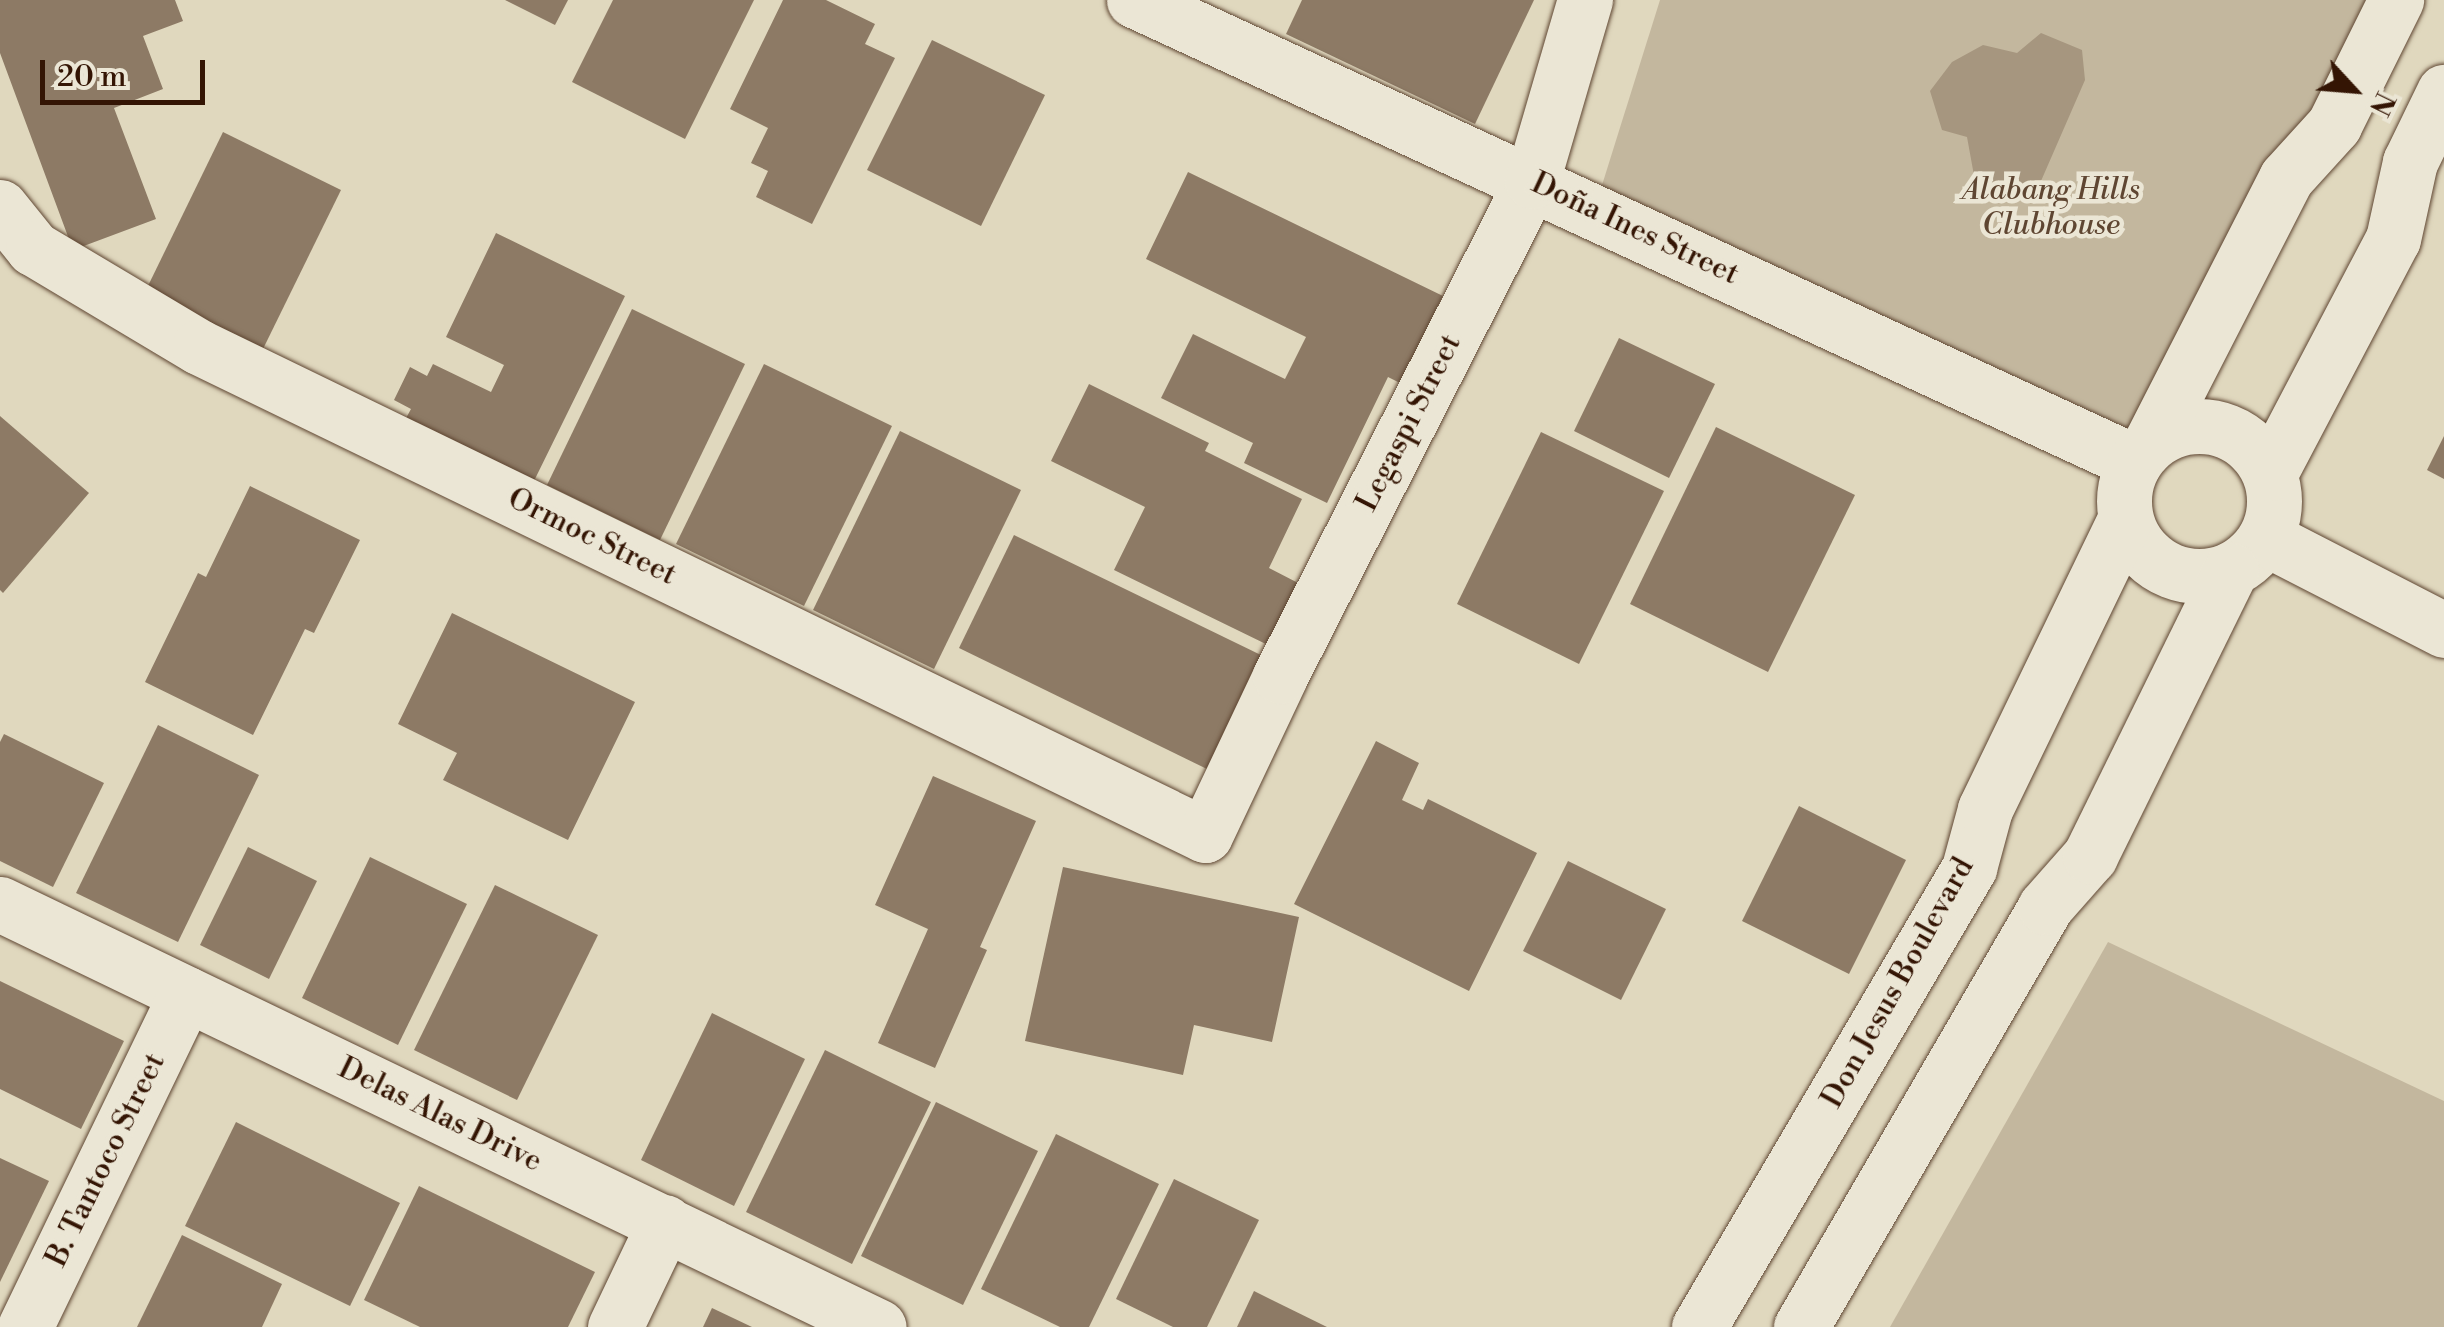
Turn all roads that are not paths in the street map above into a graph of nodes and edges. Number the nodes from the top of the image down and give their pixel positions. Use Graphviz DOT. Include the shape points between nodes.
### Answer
graph roads {
  1 [pos="1134,0"];
  2 [pos="1586,0"];
  3 [pos="2396,0"];
  4 [pos="2444,92"];
  5 [pos="2334,124"];
  6 [pos="2410,162"];
  7 [pos="1532,181"];
  8 [pos="0,207"];
  9 [pos="2143,452"];
  10 [pos="2270,473"];
  11 [pos="2125,520"];
  12 [pos="2248,554"];
  13 [pos="2444,630"];
  14 [pos="1205,836"];
  15 [pos="1969,868"];
  16 [pos="0,904"];
  17 [pos="2045,908"];
  18 [pos="186,994"];
  19 [pos="665,1222"];
  20 [pos="25,1327"];
  21 [pos="614,1327"];
  22 [pos="879,1327"];
  23 [pos="1699,1327"];
  24 [pos="1800,1327"];
  1 -- 7 [label="street, Doña Ines Street"];
  2 -- 7 [label="street, Legaspi Street"];
  3 -- 5 [label="street"];
  4 -- 6 [label="street"];
  5 -- 6 [label="street"];
  5 -- 9 [label="street" via="2286,178"];
  6 -- 10 [label="street" via="2393,238"];
  7 -- 9 [label="street, Doña Ines Street"];
  7 -- 14 [label="street, Legaspi Street"];
  8 -- 14 [label="street, Ormoc Street" via="32,248 199,347"];
  9 -- 10 [label="street" via="2171,430 2218,428 2249,445"];
  9 -- 11 [label="street" via="2123,500"];
  10 -- 12 [label="street" via="2273,517"];
  11 -- 12 [label="street" via="2135,541 2167,570 2210,576"];
  11 -- 15 [label="street, Don Jesus Boulevard" via="1984,809"];
  12 -- 13 [label="street"];
  12 -- 17 [label="street" via="2090,856"];
  15 -- 17 [label="street"];
  15 -- 23 [label="street, Don Jesus Boulevard"];
  16 -- 18 [label="street, Delas Alas Drive"];
  17 -- 24 [label="street"];
  18 -- 19 [label="street, Delas Alas Drive"];
  18 -- 20 [label="street, B. Tantoco Street"];
  19 -- 21 [label="street"];
  19 -- 22 [label="street, Delas Alas Drive"];
}
